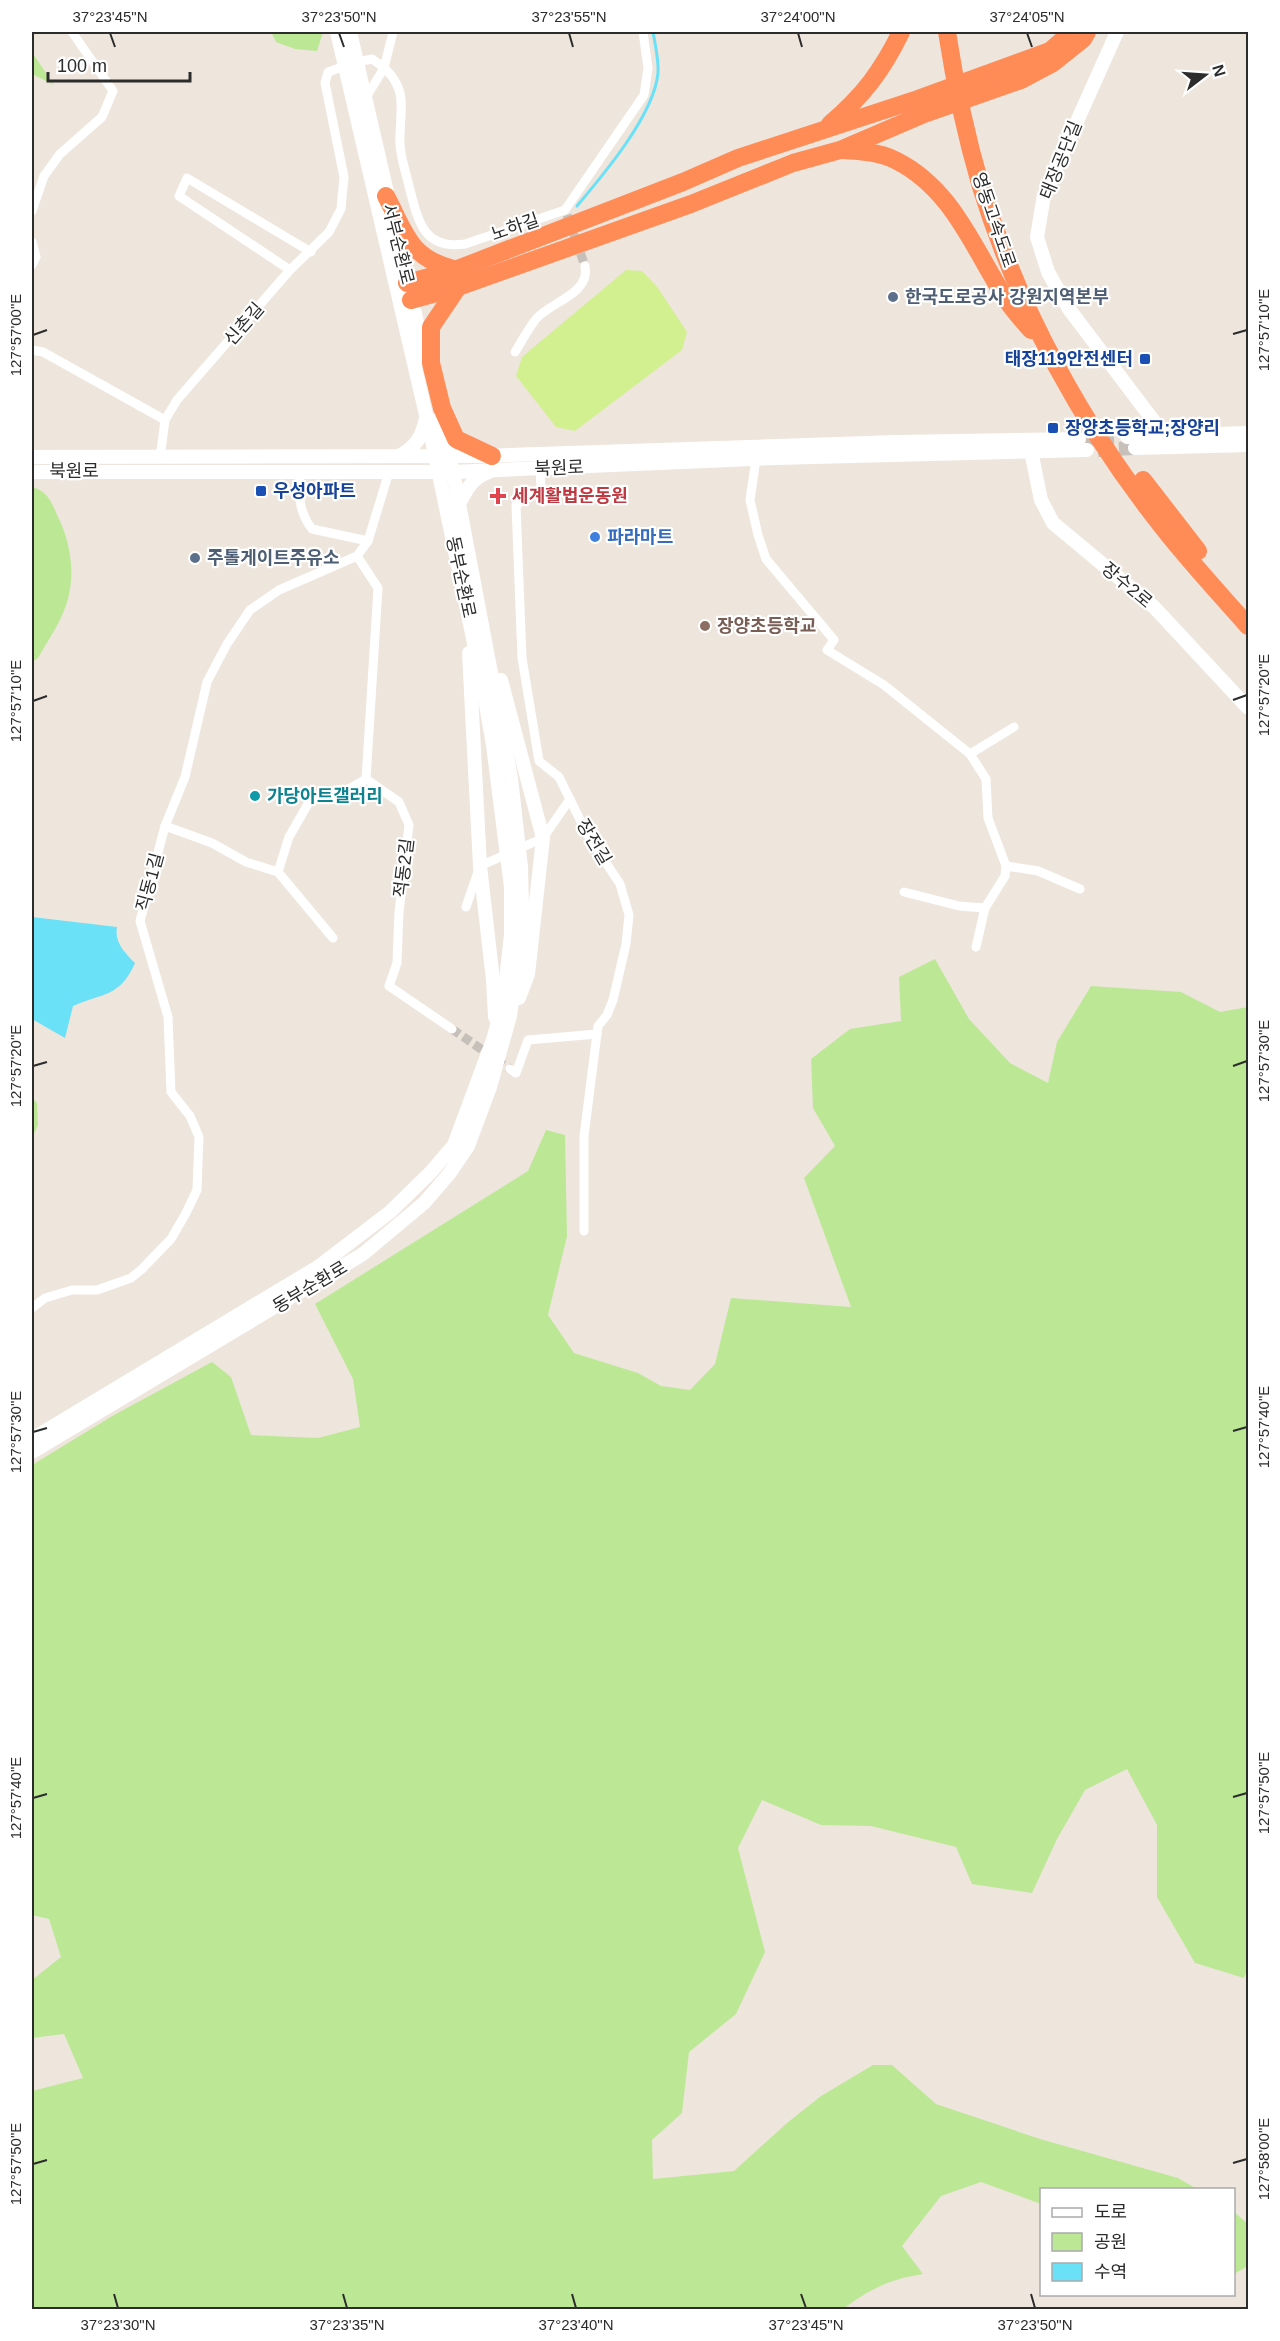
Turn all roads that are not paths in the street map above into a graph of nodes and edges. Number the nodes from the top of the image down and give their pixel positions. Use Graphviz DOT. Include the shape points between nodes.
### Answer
graph roads {
  1 [pos="72,32"];
  2 [pos="337,32"];
  3 [pos="350,32"];
  4 [pos="393,32"];
  5 [pos="643,32"];
  6 [pos="901,32"];
  7 [pos="947,32"];
  8 [pos="957,32"];
  9 [pos="1072,32"];
  10 [pos="1087,32"];
  11 [pos="1117,32"];
  12 [pos="351,64"];
  13 [pos="384,68"];
  14 [pos="393,79"];
  15 [pos="997,79"];
  16 [pos="374,84"];
  17 [pos="365,99"];
  18 [pos="921,107"];
  19 [pos="823,130"];
  20 [pos="840,150"];
  21 [pos="386,196"];
  22 [pos="32,211"];
  23 [pos="32,242"];
  24 [pos="311,252"];
  25 [pos="32,266"];
  26 [pos="585,266"];
  27 [pos="290,270"];
  28 [pos="456,278"];
  29 [pos="404,293"];
  30 [pos="32,350"];
  31 [pos="515,352"];
  32 [pos="1053,359"];
  33 [pos="430,367"];
  34 [pos="435,408"];
  35 [pos="1088,410"];
  36 [pos="165,420"];
  37 [pos="1248,433"];
  38 [pos="1165,441"];
  39 [pos="1131,442"];
  40 [pos="1083,444"];
  41 [pos="1248,444"];
  42 [pos="1032,445"];
  43 [pos="847,450"];
  44 [pos="435,456"];
  45 [pos="450,456"];
  46 [pos="32,457"];
  47 [pos="398,457"];
  48 [pos="300,458"];
  49 [pos="756,459"];
  50 [pos="493,463"];
  51 [pos="160,465"];
  52 [pos="540,469"];
  53 [pos="32,472"];
  54 [pos="395,472"];
  55 [pos="439,472"];
  56 [pos="453,472"];
  57 [pos="300,473"];
  58 [pos="1133,477"];
  59 [pos="452,503"];
  60 [pos="368,541"];
  61 [pos="357,556"];
  62 [pos="466,569"];
  63 [pos="1248,609"];
  64 [pos="1248,626"];
  65 [pos="1248,708"];
  66 [pos="1014,727"];
  67 [pos="970,754"];
  68 [pos="366,779"];
  69 [pos="570,799"];
  70 [pos="165,826"];
  71 [pos="543,838"];
  72 [pos="480,866"];
  73 [pos="1006,866"];
  74 [pos="278,872"];
  75 [pos="1080,890"];
  76 [pos="904,892"];
  77 [pos="466,907"];
  78 [pos="985,908"];
  79 [pos="333,938"];
  80 [pos="976,946"];
  81 [pos="452,1029"];
  82 [pos="597,1034"];
  83 [pos="499,1037"];
  84 [pos="510,1069"];
  85 [pos="584,1231"];
  86 [pos="32,1308"];
  87 [pos="32,1440"];
  88 [pos="32,1452"];
  1 -- 22 [label="street" via="113,92 102,117 60,154 44,176"];
  2 -- 12 [label="street, 서부순환로"];
  3 -- 12 [label="street, 서부순환로"];
  4 -- 13 [label="street"];
  5 -- 14 [label="street, 노하길" via="648,68 644,94 566,212 465,244 439,243 428,236 418,221 400,148 400,91"];
  6 -- 19 [label="highway" via="857,101"];
  7 -- 32 [label="highway, 영동고속도로" via="981,188 1021,294"];
  8 -- 35 [label="highway, 영동고속도로" via="973,119 1005,227 1049,332"];
  9 -- 15 [label="highway" via="1050,51"];
  10 -- 15 [label="highway" via="1053,63 1022,80"];
  11 -- 38 [label="street, 태장공단길" via="1044,195 1037,237 1048,273 1069,309"];
  12 -- 13 [label="street" via="372,59"];
  12 -- 17 [label="street, 서부순환로"];
  12 -- 24 [label="street, 신촌길" via="328,72 325,83 344,177 341,209 329,232"];
  12 -- 29 [label="street, 서부순환로"];
  13 -- 14 [label="street"];
  13 -- 16 [label="street"];
  14 -- 16 [label="street"];
  15 -- 18 [label="highway"];
  16 -- 17 [label="street"];
  17 -- 21 [label="street, 서부순환로"];
  18 -- 19 [label="highway"];
  18 -- 20 [label="highway"];
  19 -- 28 [label="highway" via="738,158"];
  20 -- 28 [label="highway" via="793,163 691,204"];
  20 -- 32 [label="highway" via="894,159 935,188 954,211 1008,302"];
  21 -- 28 [label="highway" via="417,252"];
  21 -- 29 [label="street, 서부순환로"];
  23 -- 25 [label="street" via="36,257"];
  24 -- 27 [label="street, 신촌길"];
  24 -- 27 [label="street" via="187,178 179,196"];
  26 -- 31 [label="street" via="586,274 579,286 557,305 545,309"];
  27 -- 36 [label="street, 신촌길" via="177,399"];
  28 -- 29 [label="highway"];
  28 -- 33 [label="highway" via="431,327"];
  29 -- 33 [label="street, 서부순환로"];
  29 -- 34 [label="street, 서부순환로"];
  30 -- 36 [label="street" via="43,352"];
  32 -- 35 [label="highway, 영동고속도로"];
  33 -- 34 [label="highway"];
  34 -- 44 [label="street, 서부순환로"];
  34 -- 45 [label="street, 서부순환로"];
  34 -- 47 [label="street" via="418,441"];
  34 -- 50 [label="highway" via="456,439"];
  35 -- 58 [label="highway, 영동고속도로"];
  36 -- 51 [label="street, 신촌길"];
  37 -- 38 [label="street"];
  38 -- 39 [label="street"];
  38 -- 41 [label="street"];
  40 -- 42 [label="street, 북원로"];
  42 -- 43 [label="street, 북원로"];
  42 -- 65 [label="street, 장수2로" via="1041,500 1053,523 1154,607"];
  43 -- 49 [label="street, 북원로"];
  43 -- 50 [label="street, 북원로"];
  44 -- 45 [label="street, 북원로"];
  44 -- 47 [label="street, 북원로"];
  44 -- 55 [label="street, 서부순환로"];
  45 -- 50 [label="street, 북원로"];
  45 -- 56 [label="street, 서부순환로"];
  46 -- 51 [label="street, 북원로"];
  47 -- 48 [label="street, 북원로"];
  48 -- 51 [label="street, 북원로"];
  48 -- 57 [label="street"];
  49 -- 52 [label="street, 북원로"];
  49 -- 67 [label="street" via="750,500 760,543 766,559 834,640 827,650 884,685"];
  50 -- 52 [label="street, 북원로"];
  50 -- 56 [label="street, 북원로"];
  50 -- 59 [label="street"];
  51 -- 53 [label="street, 북원로"];
  51 -- 57 [label="street, 북원로"];
  52 -- 69 [label="street, 장전길" via="541,488 516,505 522,658 539,761 560,777"];
  54 -- 55 [label="street, 북원로"];
  54 -- 57 [label="street, 북원로"];
  54 -- 59 [label="street" via="425,480"];
  54 -- 60 [label="street"];
  55 -- 56 [label="street, 북원로"];
  55 -- 59 [label="street, 동부순환로"];
  56 -- 59 [label="street, 동부순환로"];
  57 -- 60 [label="street" via="299,505 312,530"];
  58 -- 63 [label="highway, 영동고속도로"];
  58 -- 64 [label="highway, 영동고속도로" via="1164,530"];
  59 -- 62 [label="street, 동부순환로"];
  60 -- 61 [label="street"];
  61 -- 68 [label="street" via="378,588"];
  61 -- 70 [label="street, 직동1길" via="279,590 250,610 207,682 185,777"];
  62 -- 71 [label="street"];
  62 -- 72 [label="street"];
  62 -- 83 [label="street, 동부순환로" via="511,778 520,858 521,938 515,989"];
  66 -- 67 [label="street"];
  67 -- 73 [label="street" via="986,779 988,818"];
  68 -- 74 [label="street" via="327,798 312,797 289,837"];
  68 -- 81 [label="street, 적동2길" via="399,802 409,825 397,963 389,986"];
  69 -- 71 [label="street"];
  69 -- 82 [label="street, 장전길" via="587,834 620,884 629,915 613,1000"];
  70 -- 74 [label="street"];
  70 -- 86 [label="street, 직동1길" via="140,921 168,1017 171,1092 190,1116 199,1137 196,1190 171,1239 131,1278 97,1290 72,1290 45,1298"];
  71 -- 72 [label="street"];
  71 -- 83 [label="street" via="528,974"];
  72 -- 77 [label="street"];
  72 -- 83 [label="street"];
  73 -- 75 [label="street" via="1038,871"];
  73 -- 78 [label="street" via="1005,876"];
  74 -- 79 [label="street"];
  76 -- 78 [label="street" via="959,906"];
  78 -- 80 [label="street"];
  82 -- 84 [label="street" via="528,1040 516,1073"];
  82 -- 85 [label="street, 장전길" via="584,1136"];
  83 -- 87 [label="street, 동부순환로" via="454,1145 390,1212 318,1267"];
  83 -- 88 [label="street, 동부순환로" via="490,1087 468,1146 449,1174 415,1210 363,1254"];
}
